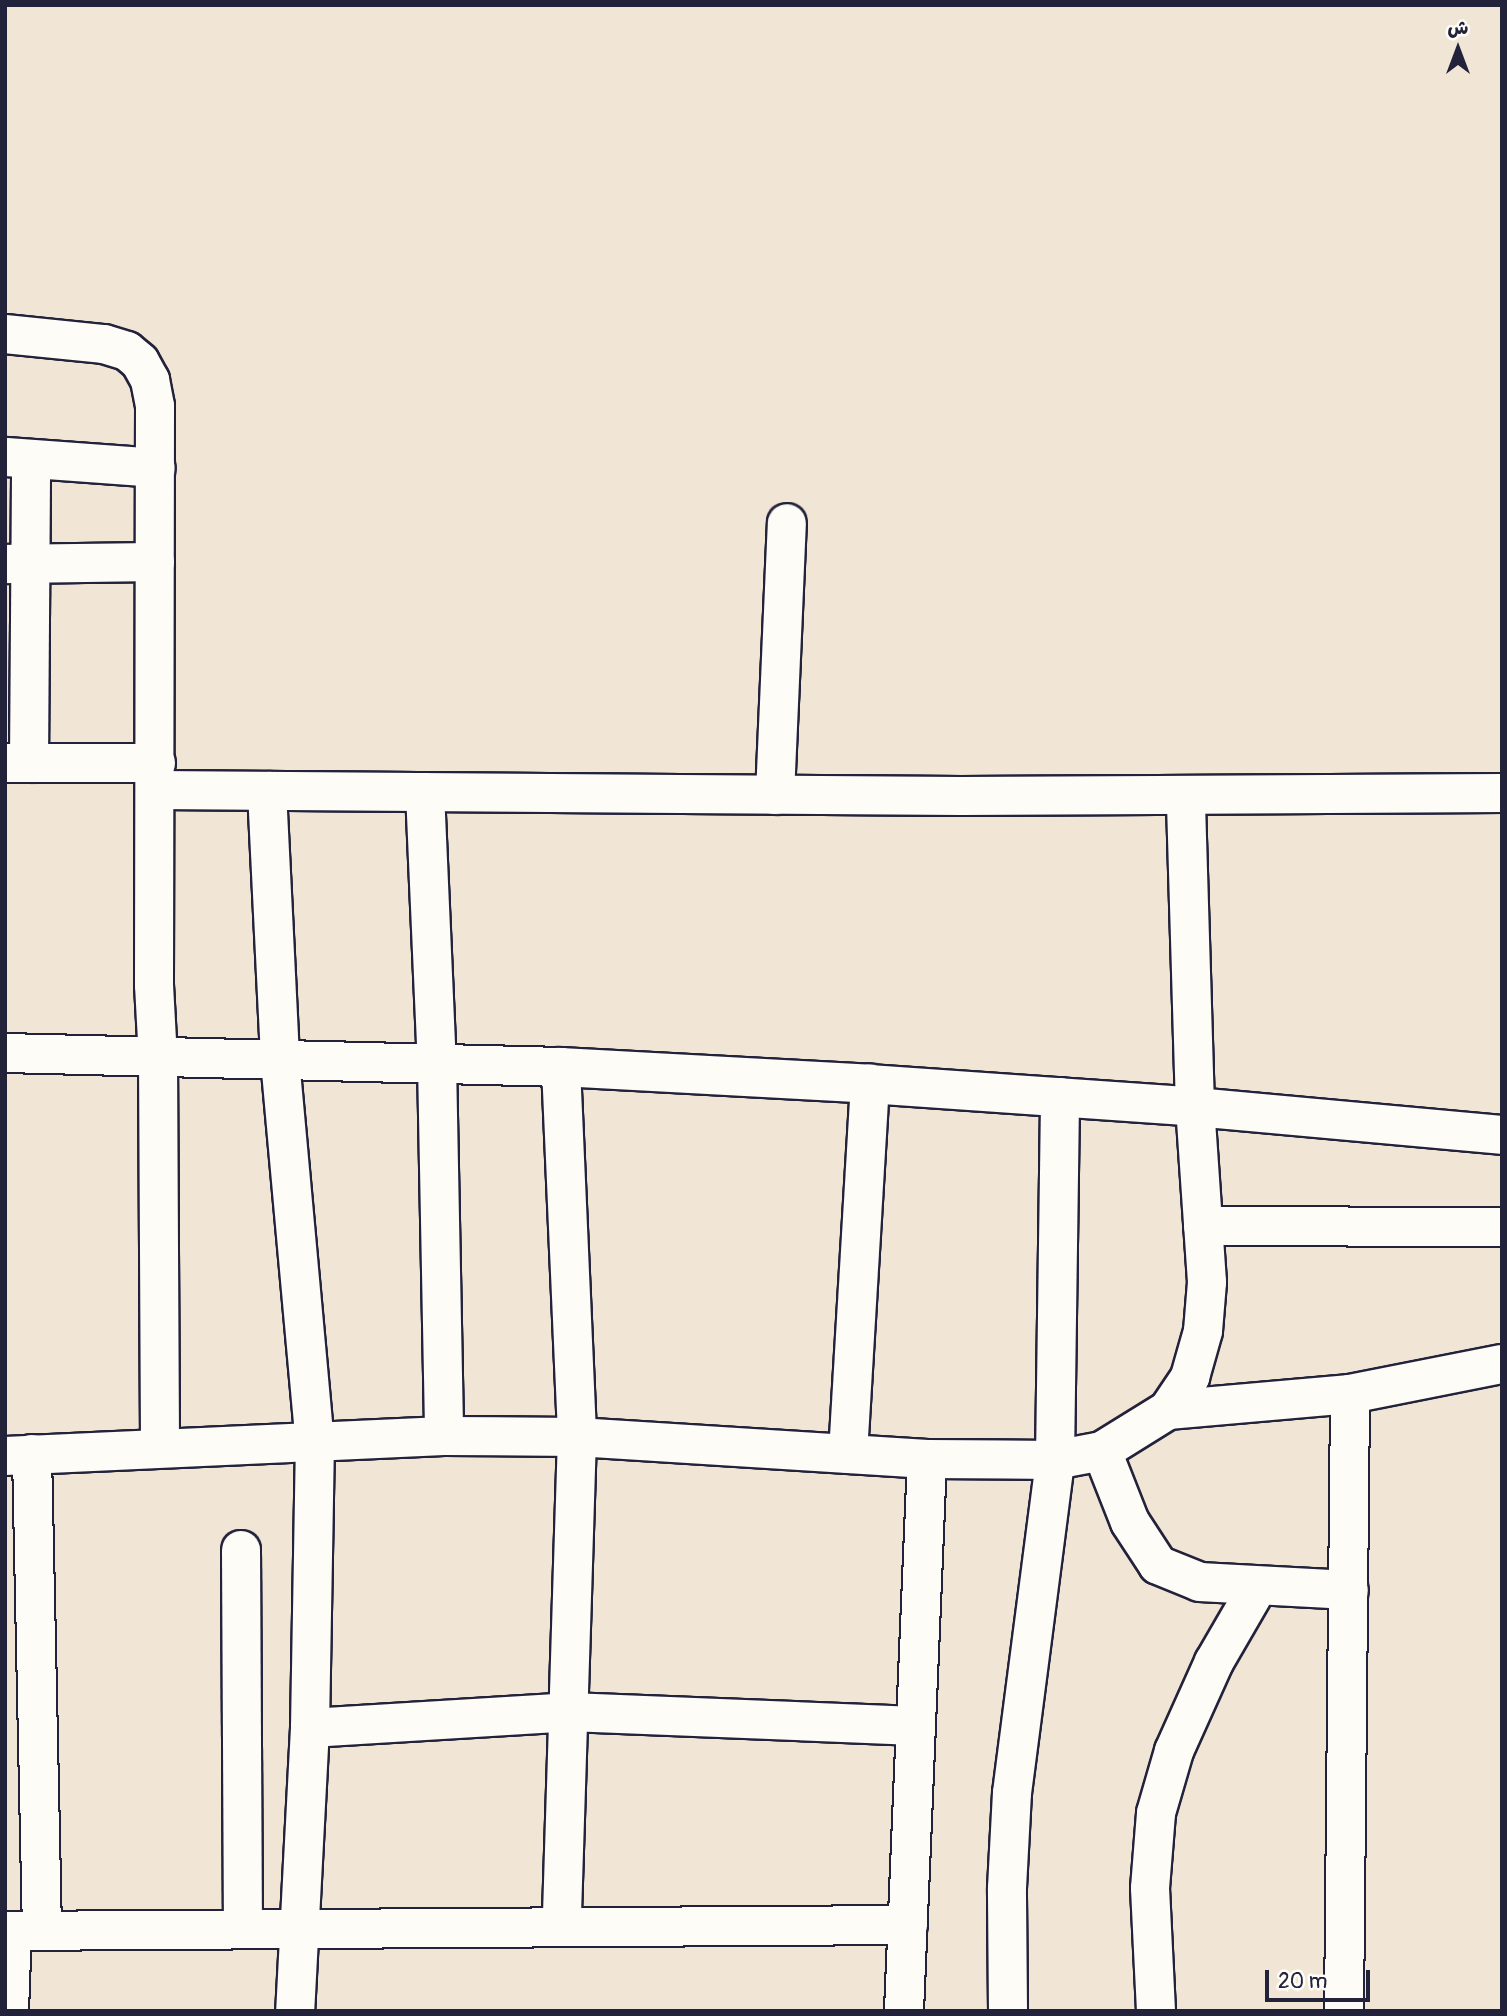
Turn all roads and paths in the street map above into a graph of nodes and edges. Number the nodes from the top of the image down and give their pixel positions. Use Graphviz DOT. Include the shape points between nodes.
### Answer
graph roads {
  1 [pos="5,334"];
  2 [pos="18,458"];
  3 [pos="156,468"];
  4 [pos="787,523"];
  5 [pos="155,562"];
  6 [pos="18,564"];
  7 [pos="17,763"];
  8 [pos="156,777"];
  9 [pos="267,791"];
  10 [pos="425,792"];
  11 [pos="1502,793"];
  12 [pos="775,795"];
  13 [pos="1186,795"];
  14 [pos="5,1053"];
  15 [pos="158,1058"];
  16 [pos="279,1060"];
  17 [pos="437,1063"];
  18 [pos="561,1067"];
  19 [pos="870,1084"];
  20 [pos="1060,1097"];
  21 [pos="1195,1107"];
  22 [pos="1502,1135"];
  23 [pos="1203,1226"];
  24 [pos="1502,1227"];
  25 [pos="1502,1364"];
  26 [pos="1350,1394"];
  27 [pos="1168,1410"];
  28 [pos="444,1436"];
  29 [pos="577,1437"];
  30 [pos="316,1441"];
  31 [pos="160,1447"];
  32 [pos="1102,1451"];
  33 [pos="848,1454"];
  34 [pos="19,1455"];
  35 [pos="927,1459"];
  36 [pos="1055,1460"];
  37 [pos="241,1550"];
  38 [pos="1258,1586"];
  39 [pos="1349,1590"];
  40 [pos="569,1712"];
  41 [pos="916,1726"];
  42 [pos="310,1728"];
  43 [pos="908,1925"];
  44 [pos="562,1926"];
  45 [pos="243,1929"];
  46 [pos="298,1929"];
  47 [pos="20,1930"];
  48 [pos="9,2011"];
  49 [pos="295,2011"];
  50 [pos="904,2011"];
  51 [pos="1008,2011"];
  52 [pos="1156,2011"];
  53 [pos="1344,2011"];
  1 -- 3 [label="street" via="104,344 127,351 141,362 155,406"];
  2 -- 3 [label="street"];
  2 -- 6 [label="street"];
  3 -- 5 [label="street"];
  4 -- 12 [label="street"];
  5 -- 6 [label="street"];
  5 -- 8 [label="street"];
  6 -- 7 [label="street"];
  7 -- 8 [label="street"];
  8 -- 9 [label="street"];
  8 -- 15 [label="street"];
  9 -- 10 [label="street"];
  9 -- 16 [label="street"];
  10 -- 12 [label="street"];
  10 -- 17 [label="street"];
  11 -- 13 [label="street"];
  12 -- 13 [label="street"];
  13 -- 21 [label="street"];
  14 -- 15 [label="street"];
  15 -- 16 [label="street"];
  15 -- 31 [label="street"];
  16 -- 17 [label="street"];
  16 -- 30 [label="street"];
  17 -- 18 [label="street"];
  17 -- 28 [label="street"];
  18 -- 19 [label="street"];
  18 -- 29 [label="street"];
  19 -- 20 [label="street"];
  19 -- 33 [label="street"];
  20 -- 21 [label="street"];
  20 -- 36 [label="street"];
  21 -- 22 [label="street"];
  21 -- 23 [label="street"];
  23 -- 24 [label="street"];
  23 -- 27 [label="street" via="1207,1282 1203,1331 1190,1377"];
  25 -- 26 [label="street"];
  26 -- 27 [label="street"];
  26 -- 39 [label="street"];
  27 -- 32 [label="street"];
  28 -- 29 [label="street"];
  28 -- 30 [label="street"];
  29 -- 33 [label="street"];
  29 -- 40 [label="street"];
  30 -- 31 [label="street"];
  30 -- 42 [label="street"];
  31 -- 34 [label="street"];
  32 -- 36 [label="street"];
  32 -- 38 [label="street" via="1130,1522 1158,1565 1200,1582"];
  33 -- 35 [label="street"];
  34 -- 47 [label="street"];
  35 -- 36 [label="street"];
  35 -- 41 [label="street"];
  36 -- 51 [label="street" via="1012,1793"];
  37 -- 45 [label="street"];
  38 -- 39 [label="street"];
  38 -- 52 [label="street" via="1214,1662 1174,1751 1156,1813 1150,1888"];
  39 -- 53 [label="street"];
  40 -- 41 [label="street"];
  40 -- 42 [label="street"];
  40 -- 44 [label="street"];
  41 -- 43 [label="street"];
  42 -- 46 [label="street"];
  43 -- 44 [label="street"];
  43 -- 50 [label="street"];
  44 -- 46 [label="street"];
  45 -- 46 [label="street"];
  45 -- 47 [label="street"];
  46 -- 49 [label="street"];
  47 -- 48 [label="street"];
}
